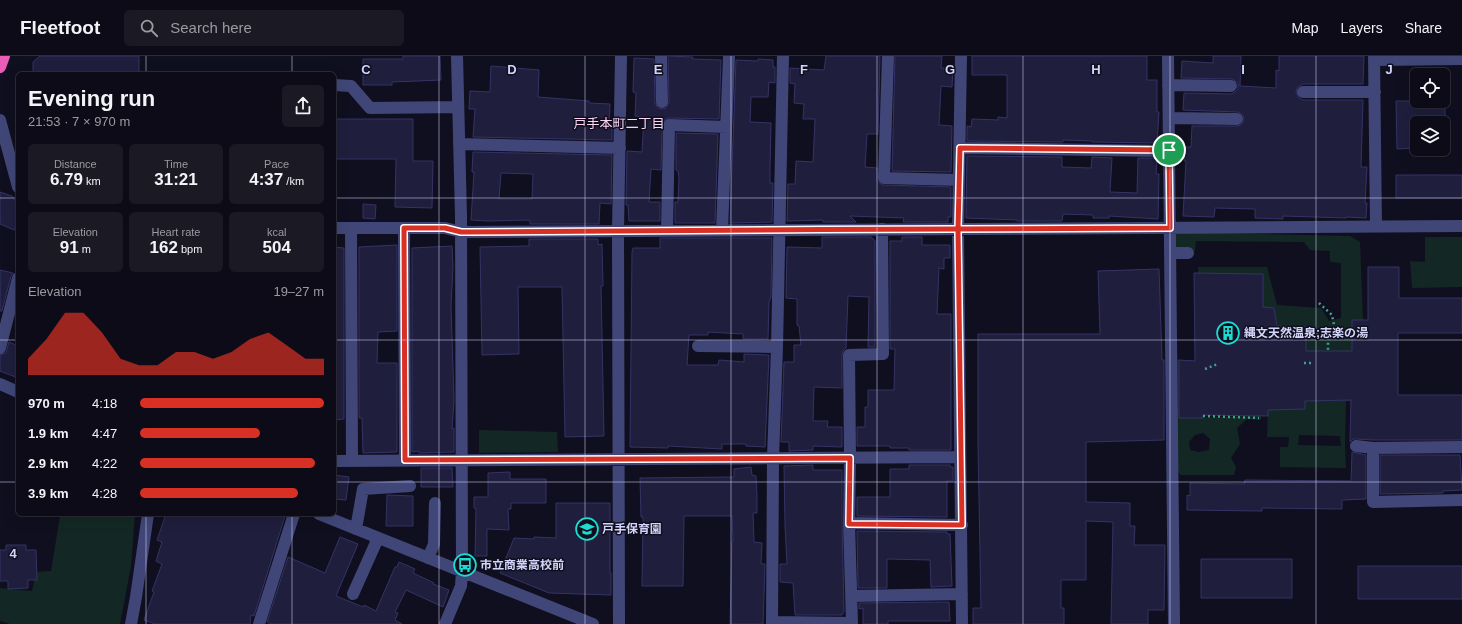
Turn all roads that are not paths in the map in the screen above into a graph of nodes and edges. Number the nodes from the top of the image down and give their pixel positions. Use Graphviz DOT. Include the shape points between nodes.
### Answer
graph roads {
  1 [pos="4,56"];
  2 [pos="457,56"];
  3 [pos="621,56"];
  4 [pos="661,56"];
  5 [pos="783,56"];
  6 [pos="888,56"];
  7 [pos="962,56"];
  8 [pos="1168,56"];
  9 [pos="729,57"];
  10 [pos="1374,58"];
  11 [pos="1462,59"];
  12 [pos="0,67"];
  13 [pos="336,85"];
  14 [pos="1168,85"];
  15 [pos="1231,86"];
  16 [pos="1303,92"];
  17 [pos="1375,92"];
  18 [pos="662,102"];
  19 [pos="458,108"];
  20 [pos="1169,118"];
  21 [pos="1237,119"];
  22 [pos="0,120"];
  23 [pos="726,127"];
  24 [pos="460,144"];
  25 [pos="620,148"];
  26 [pos="960,148"];
  27 [pos="1169,150"];
  28 [pos="16,180"];
  29 [pos="959,180"];
  30 [pos="1376,226"];
  31 [pos="1462,226"];
  32 [pos="336,228"];
  33 [pos="351,228"];
  34 [pos="404,228"];
  35 [pos="1170,228"];
  36 [pos="779,229"];
  37 [pos="882,229"];
  38 [pos="958,229"];
  39 [pos="722,230"];
  40 [pos="618,231"];
  41 [pos="667,231"];
  42 [pos="461,232"];
  43 [pos="1170,253"];
  44 [pos="1188,253"];
  45 [pos="16,286"];
  46 [pos="698,346"];
  47 [pos="777,347"];
  48 [pos="0,348"];
  49 [pos="0,384"];
  50 [pos="16,391"];
  51 [pos="1356,446"];
  52 [pos="1462,447"];
  53 [pos="1373,448"];
  54 [pos="960,457"];
  55 [pos="773,458"];
  56 [pos="850,458"];
  57 [pos="619,459"];
  58 [pos="405,460"];
  59 [pos="462,460"];
  60 [pos="336,461"];
  61 [pos="352,461"];
  62 [pos="410,486"];
  63 [pos="1462,500"];
  64 [pos="436,503"];
  65 [pos="148,516"];
  66 [pos="293,516"];
  67 [pos="324,516"];
  68 [pos="849,524"];
  69 [pos="962,525"];
  70 [pos="356,529"];
  71 [pos="378,538"];
  72 [pos="428,558"];
  73 [pos="462,572"];
  74 [pos="353,594"];
  75 [pos="962,594"];
  76 [pos="852,596"];
  77 [pos="772,623"];
  78 [pos="131,624"];
  79 [pos="259,624"];
  80 [pos="445,624"];
  81 [pos="592,624"];
  82 [pos="619,624"];
  83 [pos="962,624"];
  84 [pos="1174,624"];
  1 -- 12 [label="highway"];
  2 -- 19 [label="street"];
  3 -- 25 [label="street"];
  4 -- 18 [label="street"];
  5 -- 36 [label="street"];
  6 -- 29 [label="street" via="884,178"];
  7 -- 26 [label="street"];
  8 -- 14 [label="street"];
  9 -- 23 [label="street"];
  10 -- 11 [label="street"];
  10 -- 17 [label="street"];
  13 -- 19 [label="street" via="351,86 370,108"];
  14 -- 15 [label="street"];
  14 -- 20 [label="street"];
  16 -- 17 [label="street"];
  17 -- 30 [label="street"];
  19 -- 24 [label="street"];
  20 -- 21 [label="street"];
  20 -- 27 [label="street"];
  22 -- 28 [label="street"];
  23 -- 39 [label="street"];
  23 -- 41 [label="street" via="669,126"];
  24 -- 25 [label="street"];
  24 -- 42 [label="street"];
  25 -- 40 [label="street"];
  26 -- 27 [label="street"];
  26 -- 29 [label="street"];
  27 -- 35 [label="street"];
  29 -- 38 [label="street"];
  30 -- 31 [label="street"];
  30 -- 35 [label="street" via="1320,232"];
  32 -- 33 [label="street"];
  33 -- 34 [label="street"];
  33 -- 61 [label="street"];
  34 -- 42 [label="street" via="445,228"];
  34 -- 58 [label="street"];
  35 -- 38 [label="street"];
  35 -- 43 [label="street"];
  36 -- 37 [label="street"];
  36 -- 39 [label="street"];
  36 -- 47 [label="street"];
  37 -- 38 [label="street"];
  37 -- 56 [label="street" via="883,354 849,355"];
  38 -- 54 [label="street"];
  39 -- 41 [label="street"];
  40 -- 41 [label="street"];
  40 -- 42 [label="street"];
  40 -- 57 [label="street"];
  42 -- 59 [label="street"];
  43 -- 44 [label="street"];
  43 -- 84 [label="street"];
  45 -- 48 [label="street"];
  46 -- 47 [label="street"];
  47 -- 55 [label="street"];
  49 -- 50 [label="street"];
  51 -- 53 [label="street"];
  52 -- 53 [label="street"];
  53 -- 63 [label="street" via="1373,502"];
  54 -- 56 [label="street"];
  54 -- 69 [label="street"];
  55 -- 56 [label="street"];
  55 -- 57 [label="street"];
  55 -- 77 [label="street"];
  56 -- 68 [label="street"];
  57 -- 59 [label="street"];
  57 -- 82 [label="street"];
  58 -- 59 [label="street"];
  58 -- 61 [label="street"];
  59 -- 73 [label="street"];
  60 -- 61 [label="street"];
  62 -- 70 [label="street" via="363,489"];
  64 -- 72 [label="street" via="434,544"];
  65 -- 78 [label="street"];
  66 -- 79 [label="street"];
  67 -- 70 [label="street"];
  68 -- 69 [label="street"];
  68 -- 76 [label="street"];
  69 -- 75 [label="street"];
  70 -- 71 [label="street"];
  71 -- 72 [label="street"];
  71 -- 74 [label="street"];
  72 -- 73 [label="street"];
  73 -- 80 [label="street" via="461,586"];
  73 -- 81 [label="street"];
  75 -- 76 [label="street"];
  75 -- 83 [label="street"];
  76 -- 77 [label="street" via="852,622"];
}
